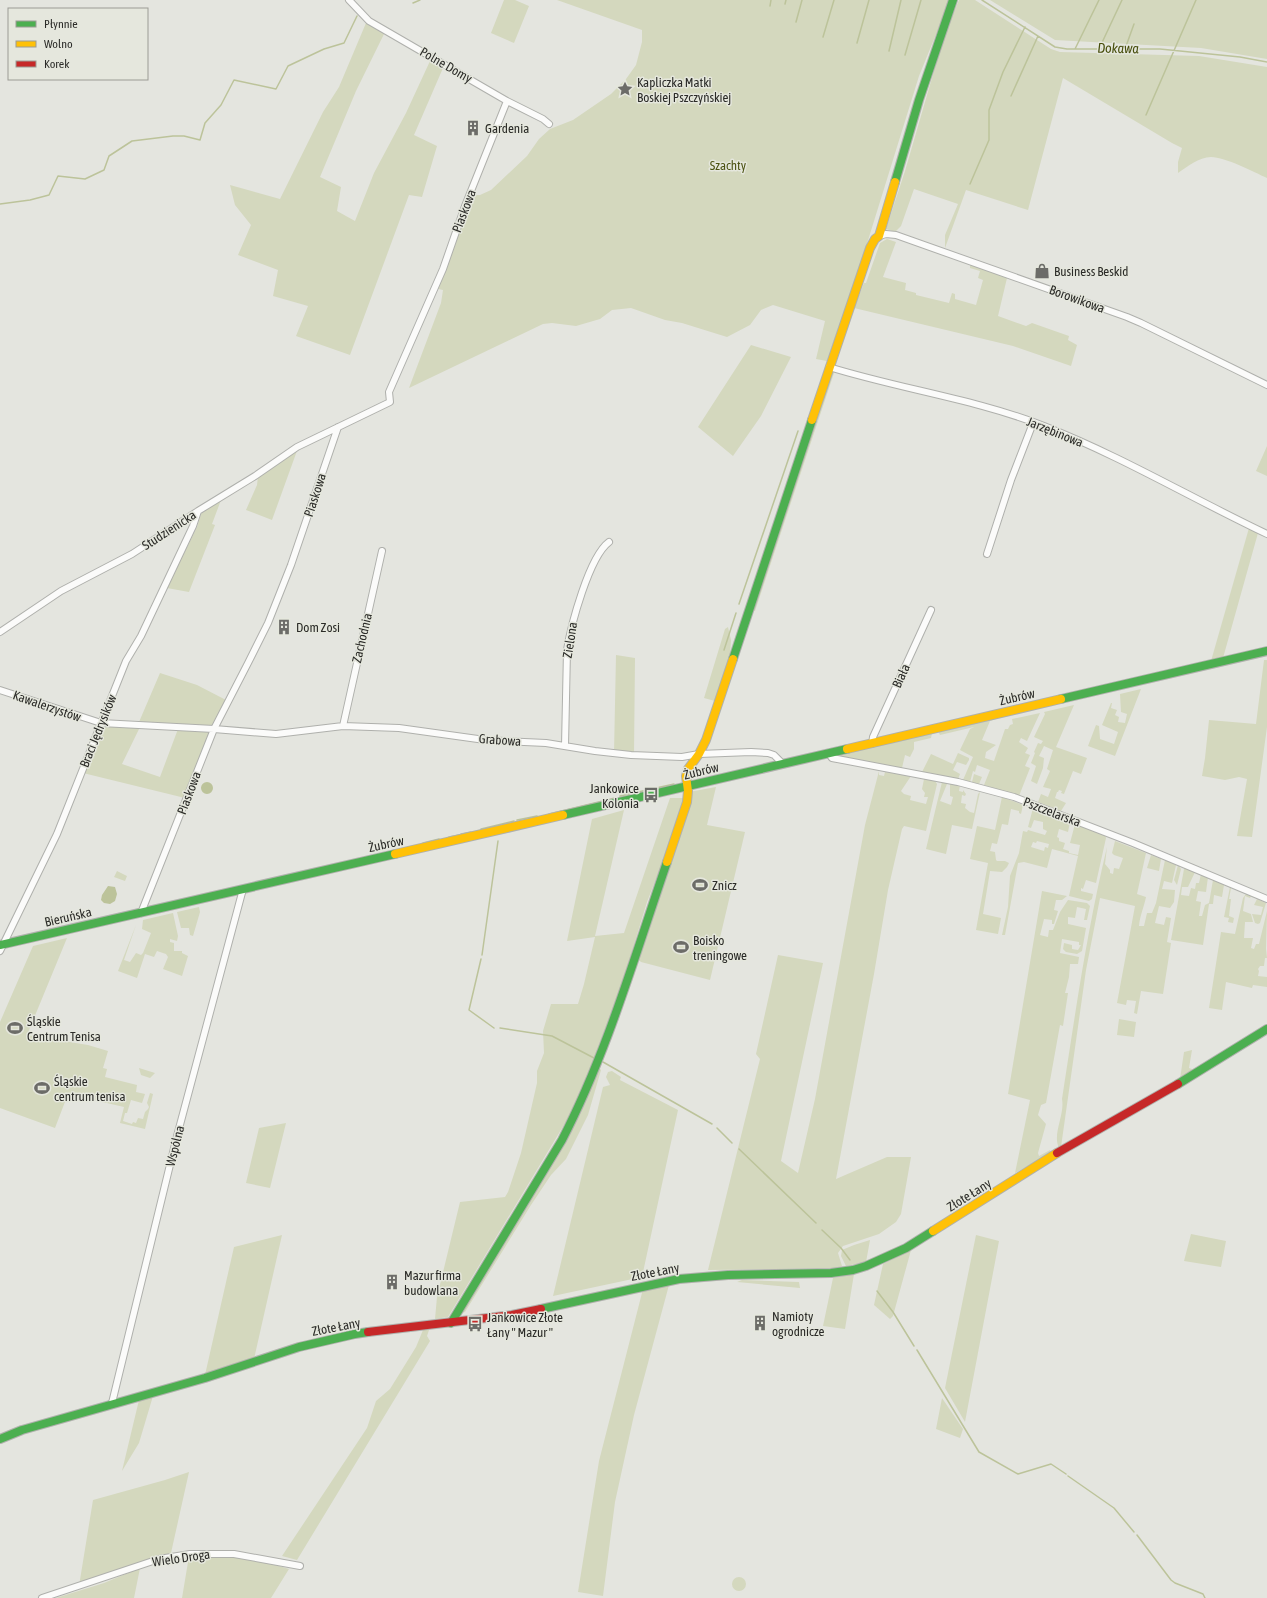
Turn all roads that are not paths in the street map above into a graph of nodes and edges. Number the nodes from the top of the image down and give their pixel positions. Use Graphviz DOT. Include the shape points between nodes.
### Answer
graph roads {
  1 [pos="349,0"];
  2 [pos="953,0"];
  3 [pos="507,101"];
  4 [pos="549,124"];
  5 [pos="880,236"];
  6 [pos="829,367"];
  7 [pos="1267,385"];
  8 [pos="1033,422"];
  9 [pos="338,427"];
  10 [pos="198,511"];
  11 [pos="1267,534"];
  12 [pos="609,542"];
  13 [pos="382,551"];
  14 [pos="987,554"];
  15 [pos="931,610"];
  16 [pos="0,632"];
  17 [pos="1267,651"];
  18 [pos="0,690"];
  19 [pos="101,723"];
  20 [pos="343,726"];
  21 [pos="214,729"];
  22 [pos="872,744"];
  23 [pos="565,746"];
  24 [pos="699,754"];
  25 [pos="829,754"];
  26 [pos="783,764"];
  27 [pos="687,786"];
  28 [pos="243,890"];
  29 [pos="1267,899"];
  30 [pos="140,913"];
  31 [pos="1,947"];
  32 [pos="1267,1029"];
  33 [pos="452,1323"];
  34 [pos="112,1403"];
  35 [pos="0,1439"];
  36 [pos="300,1566"];
  37 [pos="42,1598"];
  1 -- 3 [label="street, Polne Domy" via="369,21"];
  2 -- 5 [label="street" via="919,100"];
  3 -- 4 [label="street, Polne Domy"];
  3 -- 9 [label="street, Piaskowa" via="443,269 389,392 390,402"];
  5 -- 6 [label="street" via="870,248"];
  5 -- 7 [label="street, Borowikowa" via="891,234 1127,317"];
  6 -- 8 [label="street, Jarzębinowa"];
  6 -- 24 [label="street" via="706,740"];
  8 -- 11 [label="street, Jarzębinowa" via="1084,443"];
  8 -- 14 [label="street"];
  9 -- 10 [label="street, Studzienicka" via="297,447"];
  9 -- 21 [label="street, Piaskowa" via="302,536 270,616"];
  10 -- 16 [label="street, Studzienicka" via="132,554 61,591"];
  10 -- 19 [label="street, Braci Jędrysików" via="141,636 126,661"];
  12 -- 23 [label="street, Zielona" via="598,557 573,618 567,650"];
  13 -- 20 [label="street, Zachodnia"];
  15 -- 22 [label="street, Biała"];
  17 -- 22 [label="street, Żubrów"];
  18 -- 19 [label="street, Kawalerzystów"];
  19 -- 21 [label="street, Kawalerzystów"];
  19 -- 31 [label="street, Braci Jędrysików" via="57,834"];
  20 -- 21 [label="street, Grabowa" via="276,734"];
  20 -- 23 [label="street, Grabowa" via="399,728 485,740"];
  21 -- 30 [label="street, Piaskowa"];
  22 -- 25 [label="street, Żubrów"];
  23 -- 24 [label="street, Grabowa" via="632,755 682,757"];
  24 -- 26 [label="street, Grabowa" via="768,753"];
  24 -- 27 [label="street" via="688,769"];
  25 -- 26 [label="street, Żubrów"];
  25 -- 29 [label="street, Pszczelarska" via="833,758 959,782 1015,797"];
  26 -- 27 [label="street, Żubrów"];
  27 -- 28 [label="street, Żubrów"];
  27 -- 33 [label="street" via="686,802 676,835 591,1079 562,1140"];
  28 -- 30 [label="street, Żubrów"];
  28 -- 34 [label="street, Wspólna" via="177,1136"];
  30 -- 31 [label="street, Bieruńska"];
  32 -- 33 [label="street, Złote Łany" via="1166,1092 1059,1152 906,1248 866,1266 831,1273 728,1275 679,1279 512,1315"];
  33 -- 34 [label="street, Złote Łany" via="355,1334 299,1347 194,1381"];
  34 -- 35 [label="street, Złote Łany"];
  36 -- 37 [label="street, Wielo Droga" via="234,1554 190,1554 158,1559"];
}
